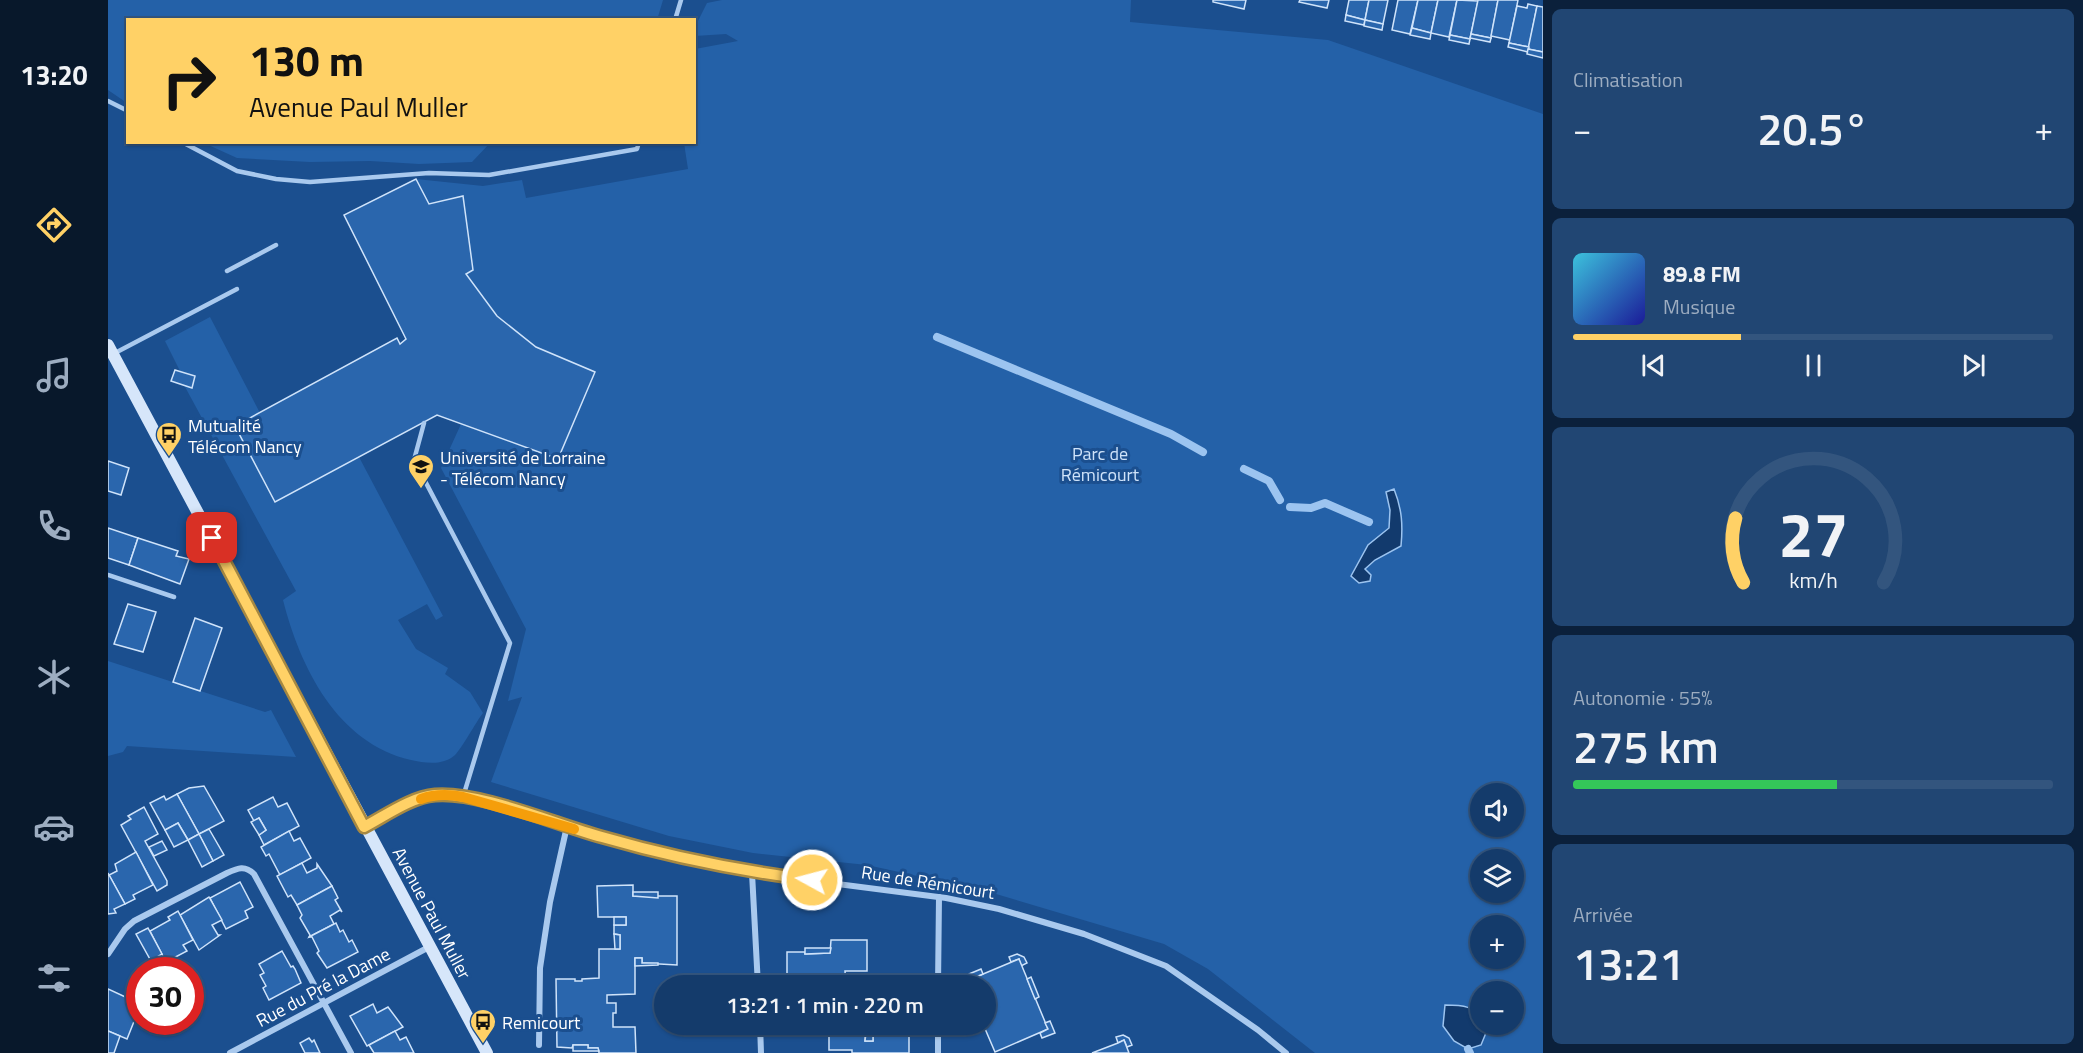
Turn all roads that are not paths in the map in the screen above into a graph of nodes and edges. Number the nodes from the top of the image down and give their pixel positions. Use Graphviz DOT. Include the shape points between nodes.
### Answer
graph roads {
  1 [pos="681,0"];
  2 [pos="676,18"];
  3 [pos="108,101"];
  4 [pos="126,110"];
  5 [pos="186,144"];
  6 [pos="638,144"];
  7 [pos="276,245"];
  8 [pos="227,271"];
  9 [pos="237,289"];
  10 [pos="110,350"];
  11 [pos="424,423"];
  12 [pos="108,575"];
  13 [pos="174,597"];
  14 [pos="463,797"];
  15 [pos="567,826"];
  16 [pos="364,827"];
  17 [pos="752,873"];
  18 [pos="939,897"];
  19 [pos="429,947"];
  20 [pos="108,954"];
  21 [pos="757,975"];
  22 [pos="938,975"];
  23 [pos="324,1003"];
  24 [pos="760,1035"];
  25 [pos="938,1035"];
  26 [pos="540,1045"];
  27 [pos="230,1053"];
  28 [pos="351,1053"];
  29 [pos="487,1053"];
  30 [pos="761,1053"];
  31 [pos="938,1053"];
  32 [pos="1286,1053"];
  1 -- 2 [label="lane"];
  3 -- 4 [label="lane"];
  5 -- 6 [label="lane" via="237,171 310,182 429,173 489,175 637,149"];
  7 -- 8 [label="lane"];
  9 -- 10 [label="lane"];
  10 -- 16 [label="main road, Avenue Paul Muller"];
  11 -- 14 [label="lane" via="414,460 510,643"];
  12 -- 13 [label="lane"];
  14 -- 15 [label="street, Rue de Rémicourt"];
  14 -- 16 [label="street, Rue de Rémicourt" via="431,795"];
  15 -- 17 [label="street, Rue de Rémicourt"];
  15 -- 26 [label="street" via="540,968"];
  16 -- 19 [label="main road, Avenue Paul Muller"];
  17 -- 18 [label="street, Rue de Rémicourt"];
  17 -- 21 [label="street"];
  18 -- 22 [label="street"];
  18 -- 32 [label="street, Rue de Rémicourt" via="999,909 1084,934 1166,966"];
  19 -- 23 [label="street, Rue du Pré la Dame"];
  19 -- 29 [label="main road, Avenue Paul Muller"];
  20 -- 23 [label="street" via="134,921 243,867 254,874"];
  23 -- 27 [label="street, Rue du Pré la Dame"];
  23 -- 28 [label="street"];
  24 -- 30 [label="street"];
  25 -- 31 [label="street"];
}
